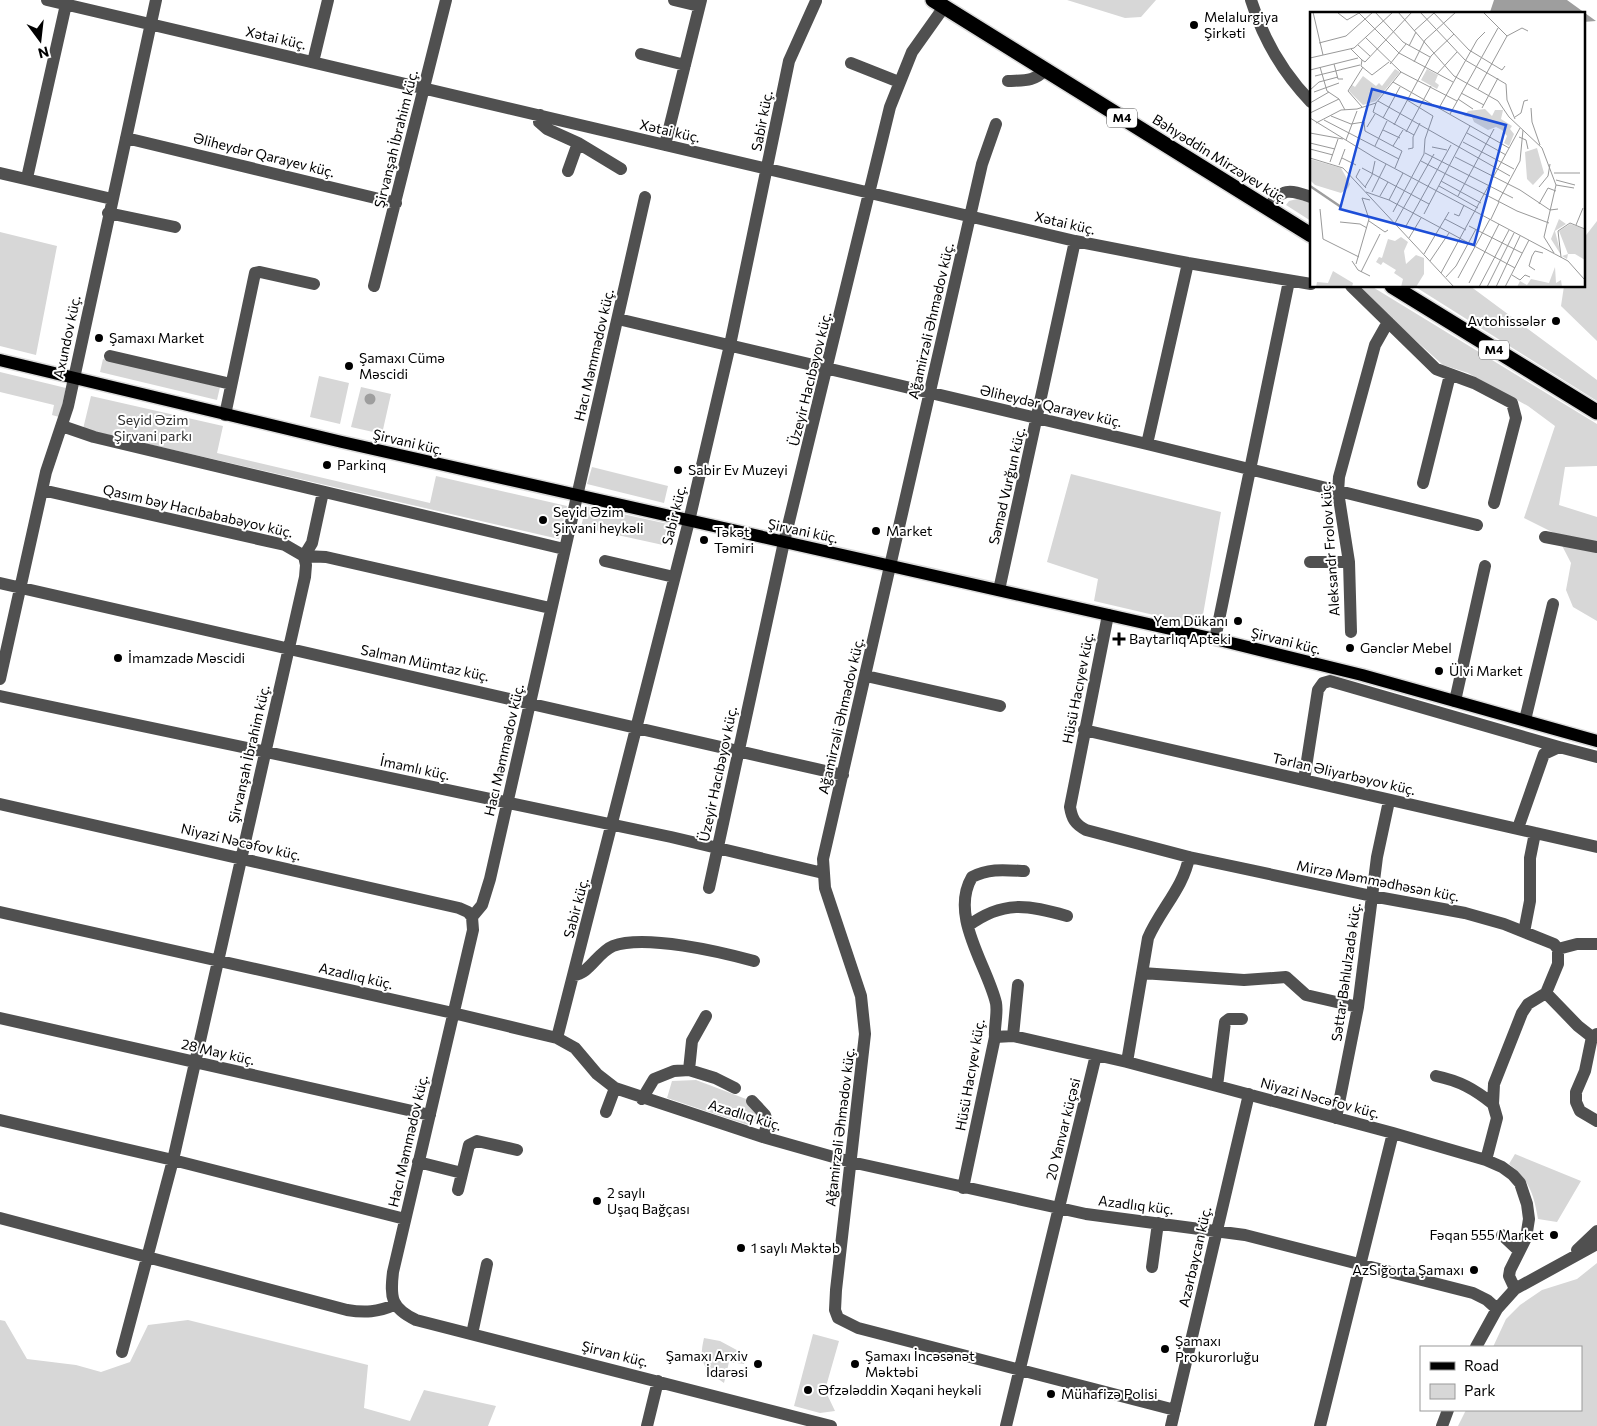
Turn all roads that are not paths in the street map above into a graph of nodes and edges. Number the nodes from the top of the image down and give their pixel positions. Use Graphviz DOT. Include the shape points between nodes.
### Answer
graph roads {
  1 [pos="46,0"];
  2 [pos="156,0"];
  3 [pos="328,0"];
  4 [pos="446,0"];
  5 [pos="674,0"];
  6 [pos="816,0"];
  7 [pos="1251,0"];
  8 [pos="67,2"];
  9 [pos="700,3"];
  10 [pos="938,3"];
  11 [pos="150,24"];
  12 [pos="641,54"];
  13 [pos="313,62"];
  14 [pos="851,63"];
  15 [pos="685,65"];
  16 [pos="1045,70"];
  17 [pos="1008,81"];
  18 [pos="899,82"];
  19 [pos="424,88"];
  20 [pos="1310,101"];
  21 [pos="540,116"];
  22 [pos="996,124"];
  23 [pos="126,138"];
  24 [pos="578,143"];
  25 [pos="665,145"];
  26 [pos="621,169"];
  27 [pos="768,169"];
  28 [pos="568,171"];
  29 [pos="0,173"];
  30 [pos="27,178"];
  31 [pos="870,193"];
  32 [pos="645,197"];
  33 [pos="1310,197"];
  34 [pos="112,199"];
  35 [pos="396,202"];
  36 [pos="1268,208"];
  37 [pos="108,213"];
  38 [pos="971,216"];
  39 [pos="175,227"];
  40 [pos="1310,234"];
  41 [pos="1075,241"];
  42 [pos="1188,263"];
  43 [pos="1289,280"];
  44 [pos="314,284"];
  45 [pos="1310,284"];
  46 [pos="374,286"];
  47 [pos="1353,288"];
  48 [pos="1395,288"];
  49 [pos="618,319"];
  50 [pos="1388,322"];
  51 [pos="730,345"];
  52 [pos="110,356"];
  53 [pos="0,360"];
  54 [pos="828,369"];
  55 [pos="1450,374"];
  56 [pos="74,378"];
  57 [pos="231,384"];
  58 [pos="930,393"];
  59 [pos="1597,412"];
  60 [pos="225,415"];
  61 [pos="1038,419"];
  62 [pos="62,426"];
  63 [pos="1147,444"];
  64 [pos="1250,470"];
  65 [pos="1423,483"];
  66 [pos="42,490"];
  67 [pos="323,492"];
  68 [pos="1338,492"];
  69 [pos="576,495"];
  70 [pos="1494,503"];
  71 [pos="689,521"];
  72 [pos="1477,525"];
  73 [pos="1545,537"];
  74 [pos="784,542"];
  75 [pos="1597,547"];
  76 [pos="564,549"];
  77 [pos="304,556"];
  78 [pos="605,561"];
  79 [pos="1310,562"];
  80 [pos="1349,562"];
  81 [pos="891,565"];
  82 [pos="1485,566"];
  83 [pos="674,577"];
  84 [pos="0,583"];
  85 [pos="20,587"];
  86 [pos="999,590"];
  87 [pos="1553,604"];
  88 [pos="550,608"];
  89 [pos="1108,615"];
  90 [pos="1351,632"];
  91 [pos="1215,639"];
  92 [pos="288,649"];
  93 [pos="866,676"];
  94 [pos="0,679"];
  95 [pos="0,696"];
  96 [pos="1455,701"];
  97 [pos="530,702"];
  98 [pos="1000,706"];
  99 [pos="1525,720"];
  100 [pos="638,728"];
  101 [pos="1084,730"];
  102 [pos="1597,740"];
  103 [pos="1559,746"];
  104 [pos="264,751"];
  105 [pos="737,752"];
  106 [pos="1597,758"];
  107 [pos="842,776"];
  108 [pos="1304,780"];
  109 [pos="1389,801"];
  110 [pos="507,803"];
  111 [pos="0,804"];
  112 [pos="612,825"];
  113 [pos="1077,825"];
  114 [pos="1518,828"];
  115 [pos="1535,833"];
  116 [pos="1597,847"];
  117 [pos="718,848"];
  118 [pos="1189,856"];
  119 [pos="241,857"];
  120 [pos="1024,871"];
  121 [pos="823,873"];
  122 [pos="709,888"];
  123 [pos="1372,896"];
  124 [pos="0,912"];
  125 [pos="1067,916"];
  126 [pos="472,917"];
  127 [pos="968,926"];
  128 [pos="1524,932"];
  129 [pos="1597,944"];
  130 [pos="1558,949"];
  131 [pos="218,960"];
  132 [pos="754,961"];
  133 [pos="1142,973"];
  134 [pos="574,975"];
  135 [pos="1018,985"];
  136 [pos="1546,993"];
  137 [pos="1358,1007"];
  138 [pos="453,1013"];
  139 [pos="706,1016"];
  140 [pos="0,1018"];
  141 [pos="1242,1019"];
  142 [pos="1594,1035"];
  143 [pos="1013,1036"];
  144 [pos="995,1037"];
  145 [pos="557,1038"];
  146 [pos="1096,1055"];
  147 [pos="195,1062"];
  148 [pos="1127,1062"];
  149 [pos="689,1070"];
  150 [pos="1436,1076"];
  151 [pos="1217,1086"];
  152 [pos="615,1088"];
  153 [pos="735,1088"];
  154 [pos="1249,1094"];
  155 [pos="642,1099"];
  156 [pos="752,1101"];
  157 [pos="1493,1104"];
  158 [pos="606,1112"];
  159 [pos="430,1115"];
  160 [pos="1336,1118"];
  161 [pos="0,1120"];
  162 [pos="1597,1121"];
  163 [pos="1392,1133"];
  164 [pos="763,1137"];
  165 [pos="516,1150"];
  166 [pos="173,1160"];
  167 [pos="1486,1160"];
  168 [pos="418,1162"];
  169 [pos="851,1162"];
  170 [pos="462,1173"];
  171 [pos="963,1188"];
  172 [pos="458,1190"];
  173 [pos="1058,1209"];
  174 [pos="0,1218"];
  175 [pos="405,1219"];
  176 [pos="1158,1223"];
  177 [pos="1216,1230"];
  178 [pos="1597,1231"];
  179 [pos="1502,1235"];
  180 [pos="1597,1244"];
  181 [pos="1519,1251"];
  182 [pos="148,1258"];
  183 [pos="1564,1262"];
  184 [pos="487,1264"];
  185 [pos="1361,1265"];
  186 [pos="1152,1267"];
  187 [pos="1515,1289"];
  188 [pos="394,1305"];
  189 [pos="1497,1309"];
  190 [pos="472,1334"];
  191 [pos="1477,1346"];
  192 [pos="122,1352"];
  193 [pos="1020,1370"];
  194 [pos="658,1381"];
  195 [pos="1175,1410"];
  196 [pos="1448,1411"];
  197 [pos="801,1422"];
  198 [pos="647,1426"];
  199 [pos="831,1426"];
  200 [pos="1006,1426"];
  201 [pos="1171,1426"];
  202 [pos="1320,1426"];
  203 [pos="1442,1426"];
  1 -- 8 [label="street, Xətai küç."];
  2 -- 11 [label="street, Axundov küç."];
  3 -- 13 [label="street"];
  4 -- 19 [label="street, Şirvanşah İbrahim küç."];
  5 -- 9 [label="street"];
  6 -- 27 [label="street, Sabir küç." via="788,61"];
  7 -- 20 [label="street" via="1278,62"];
  8 -- 11 [label="street, Xətai küç."];
  8 -- 30 [label="street"];
  9 -- 15 [label="street"];
  10 -- 16 [label="highway, Bəhyəddin Mirzəyev küç. / M4"];
  10 -- 18 [label="street, Üzeyir Hacıbəyov küç."];
  11 -- 13 [label="street, Xətai küç."];
  11 -- 23 [label="street, Axundov küç."];
  12 -- 15 [label="street"];
  13 -- 19 [label="street, Xətai küç."];
  14 -- 18 [label="street"];
  15 -- 25 [label="street"];
  16 -- 17 [label="street" via="1032,80"];
  16 -- 36 [label="highway, Bəhyəddin Mirzəyev küç. / M4"];
  18 -- 31 [label="street, Üzeyir Hacıbəyov küç."];
  19 -- 21 [label="street, Xətai küç."];
  19 -- 35 [label="street, Şirvanşah İbrahim küç."];
  21 -- 24 [label="street" via="539,122 547,129"];
  21 -- 25 [label="street, Xətai küç."];
  22 -- 38 [label="street, Ağamirzəli Əhmədov küç." via="985,154"];
  23 -- 34 [label="street, Axundov küç."];
  23 -- 35 [label="street, Əliheydər Qarayev küç."];
  24 -- 26 [label="street"];
  24 -- 28 [label="street"];
  25 -- 27 [label="street, Xətai küç."];
  27 -- 31 [label="street, Xətai küç."];
  27 -- 51 [label="street, Sabir küç."];
  29 -- 30 [label="street"];
  30 -- 34 [label="street"];
  31 -- 38 [label="street, Xətai küç."];
  31 -- 54 [label="street, Üzeyir Hacıbəyov küç."];
  32 -- 49 [label="street, Hacı Məmmədov küç."];
  33 -- 36 [label="street" via="1285,192 1279,194"];
  34 -- 37 [label="street, Axundov küç."];
  35 -- 46 [label="street, Şirvanşah İbrahim küç."];
  36 -- 40 [label="highway, Bəhyəddin Mirzəyev küç. / M4"];
  37 -- 39 [label="street"];
  37 -- 56 [label="street, Axundov küç."];
  38 -- 41 [label="street, Xətai küç."];
  38 -- 58 [label="street, Ağamirzəli Əhmədov küç."];
  41 -- 42 [label="street, Xətai küç."];
  41 -- 61 [label="street, Səməd Vurğun küç."];
  42 -- 43 [label="street, Xətai küç."];
  42 -- 63 [label="street"];
  43 -- 45 [label="street, Xətai küç."];
  43 -- 64 [label="street"];
  44 -- 57 [label="street" via="255,273"];
  47 -- 50 [label="street"];
  48 -- 59 [label="highway, M4"];
  49 -- 51 [label="street, Əliheydər Qarayev küç."];
  49 -- 69 [label="street, Hacı Məmmədov küç."];
  50 -- 55 [label="street" via="1436,369"];
  50 -- 68 [label="street, Aleksandr Frolov küç." via="1375,345 1342,461"];
  51 -- 54 [label="street, Əliheydər Qarayev küç."];
  51 -- 71 [label="street, Sabir küç."];
  52 -- 57 [label="street"];
  53 -- 56 [label="main road, Şirvani küç."];
  54 -- 58 [label="street, Əliheydər Qarayev küç."];
  54 -- 74 [label="street, Üzeyir Hacıbəyov küç."];
  55 -- 65 [label="street"];
  55 -- 70 [label="street" via="1505,397 1516,410"];
  56 -- 60 [label="main road, Şirvani küç."];
  56 -- 62 [label="street, Axundov küç."];
  57 -- 60 [label="street"];
  58 -- 61 [label="street, Əliheydər Qarayev küç."];
  58 -- 81 [label="street, Ağamirzəli Əhmədov küç."];
  60 -- 69 [label="main road, Şirvani küç."];
  61 -- 63 [label="street, Əliheydər Qarayev küç."];
  61 -- 86 [label="street, Səməd Vurğun küç."];
  62 -- 66 [label="street, Axundov küç."];
  62 -- 67 [label="street" via="94,437"];
  63 -- 64 [label="street, Əliheydər Qarayev küç."];
  64 -- 68 [label="street, Əliheydər Qarayev küç."];
  64 -- 91 [label="street"];
  66 -- 77 [label="street, Qasım bəy Hacıbababəyov küç." via="285,545"];
  66 -- 85 [label="street, Axundov küç."];
  67 -- 76 [label="street"];
  67 -- 77 [label="street" via="312,543"];
  68 -- 72 [label="street, Əliheydər Qarayev küç."];
  68 -- 80 [label="street, Aleksandr Frolov küç."];
  69 -- 71 [label="main road, Şirvani küç."];
  69 -- 76 [label="street, Hacı Məmmədov küç."];
  71 -- 74 [label="main road, Şirvani küç."];
  71 -- 83 [label="street, Sabir küç."];
  73 -- 75 [label="street"];
  74 -- 81 [label="main road, Şirvani küç."];
  74 -- 105 [label="street, Üzeyir Hacıbəyov küç."];
  76 -- 88 [label="street, Hacı Məmmədov küç."];
  77 -- 88 [label="street, Qasım bəy Hacıbababəyov küç." via="326,557"];
  77 -- 92 [label="street, Şirvanşah İbrahim küç." via="306,577"];
  78 -- 83 [label="street"];
  79 -- 80 [label="street"];
  80 -- 90 [label="street, Aleksandr Frolov küç."];
  81 -- 86 [label="main road, Şirvani küç."];
  81 -- 93 [label="street, Ağamirzəli Əhmədov küç."];
  82 -- 96 [label="street"];
  83 -- 100 [label="street, Sabir küç."];
  84 -- 85 [label="street, Salman Mümtaz küç."];
  85 -- 92 [label="street, Salman Mümtaz küç."];
  85 -- 94 [label="street, Axundov küç."];
  86 -- 89 [label="main road, Şirvani küç."];
  87 -- 99 [label="street"];
  88 -- 97 [label="street, Hacı Məmmədov küç."];
  89 -- 91 [label="main road, Şirvani küç."];
  89 -- 101 [label="street, Hüsü Hacıyev küç."];
  91 -- 96 [label="main road, Şirvani küç."];
  92 -- 97 [label="street, Salman Mümtaz küç."];
  92 -- 104 [label="street, Şirvanşah İbrahim küç."];
  93 -- 98 [label="street"];
  93 -- 107 [label="street, Ağamirzəli Əhmədov küç."];
  95 -- 104 [label="street, İmamlı küç."];
  96 -- 99 [label="main road, Şirvani küç."];
  97 -- 100 [label="street, Salman Mümtaz küç."];
  97 -- 110 [label="street, Hacı Məmmədov küç."];
  99 -- 102 [label="main road, Şirvani küç."];
  100 -- 105 [label="street, Salman Mümtaz küç."];
  100 -- 112 [label="street, Sabir küç."];
  101 -- 108 [label="street, Tərlan Əliyarbəyov küç."];
  101 -- 113 [label="street, Hüsü Hacıyev küç." via="1070,807 1071,817"];
  103 -- 106 [label="street"];
  103 -- 108 [label="street" via="1330,681 1323,683 1318,690"];
  103 -- 114 [label="street" via="1541,759"];
  104 -- 110 [label="street, İmamlı küç."];
  104 -- 119 [label="street, Şirvanşah İbrahim küç."];
  105 -- 107 [label="street, Salman Mümtaz küç."];
  105 -- 117 [label="street, Üzeyir Hacıbəyov küç."];
  107 -- 121 [label="street, Ağamirzəli Əhmədov küç." via="823,859"];
  108 -- 109 [label="street, Tərlan Əliyarbəyov küç."];
  109 -- 114 [label="street, Tərlan Əliyarbəyov küç."];
  109 -- 123 [label="street, Səttar Bəhlulzadə küç."];
  110 -- 112 [label="street, İmamlı küç."];
  110 -- 126 [label="street, Hacı Məmmədov küç." via="486,893 478,912"];
  111 -- 119 [label="street, Niyazi Nəcəfov küç."];
  112 -- 117 [label="street, İmamlı küç."];
  112 -- 134 [label="street, Sabir küç."];
  113 -- 118 [label="street, Mirzə Məmmədhəsən küç."];
  114 -- 115 [label="street, Tərlan Əliyarbəyov küç."];
  115 -- 116 [label="street, Tərlan Əliyarbəyov küç."];
  115 -- 128 [label="street" via="1530,858 1530,901"];
  117 -- 121 [label="street, İmamlı küç."];
  117 -- 122 [label="street, Üzeyir Hacıbəyov küç."];
  118 -- 123 [label="street, Mirzə Məmmədhəsən küç."];
  118 -- 133 [label="street" via="1181,881 1154,922"];
  119 -- 126 [label="street, Niyazi Nəcəfov küç." via="459,908"];
  119 -- 131 [label="street, Şirvanşah İbrahim küç."];
  120 -- 127 [label="street, Hüsü Hacıyev küç." via="992,870 972,877 965,895"];
  121 -- 169 [label="street, Ağamirzəli Əhmədov küç." via="825,888 859,988 865,1020"];
  123 -- 128 [label="street, Mirzə Məmmədhəsən küç." via="1465,913"];
  123 -- 137 [label="street, Səttar Bəhlulzadə küç."];
  124 -- 131 [label="street, Azadlıq küç."];
  125 -- 127 [label="street" via="1018,906 983,915"];
  126 -- 138 [label="street, Hacı Məmmədov küç." via="473,930"];
  127 -- 144 [label="street, Hüsü Hacıyev küç." via="996,1003"];
  128 -- 130 [label="street, Mirzə Məmmədhəsən küç." via="1554,944"];
  129 -- 130 [label="street" via="1577,944"];
  130 -- 136 [label="street" via="1558,964"];
  131 -- 138 [label="street, Azadlıq küç."];
  131 -- 147 [label="street, Şirvanşah İbrahim küç."];
  132 -- 134 [label="street" via="711,949 624,942 606,950 583,972"];
  133 -- 137 [label="street" via="1251,980 1286,977 1306,995"];
  133 -- 148 [label="street"];
  134 -- 145 [label="street, Sabir küç."];
  135 -- 143 [label="street"];
  136 -- 142 [label="street" via="1578,1026"];
  136 -- 157 [label="street" via="1528,1004 1522,1013 1494,1084"];
  137 -- 160 [label="street, Səttar Bəhlulzadə küç."];
  138 -- 145 [label="street, Azadlıq küç."];
  138 -- 159 [label="street, Hacı Məmmədov küç."];
  139 -- 149 [label="street" via="692,1041"];
  140 -- 147 [label="street, 28 May küç."];
  141 -- 151 [label="street" via="1225,1022"];
  142 -- 162 [label="street" via="1576,1092 1576,1102 1580,1111"];
  143 -- 144 [label="street, Niyazi Nəcəfov küç."];
  143 -- 146 [label="street, Niyazi Nəcəfov küç."];
  144 -- 171 [label="street, Hüsü Hacıyev küç."];
  145 -- 152 [label="street, Azadlıq küç." via="575,1048 596,1074"];
  146 -- 148 [label="street, Niyazi Nəcəfov küç."];
  146 -- 173 [label="street, 20 Yanvar küçəsi"];
  147 -- 159 [label="street, 28 May küç."];
  147 -- 166 [label="street, Şirvanşah İbrahim küç."];
  148 -- 151 [label="street, Niyazi Nəcəfov küç."];
  149 -- 153 [label="street"];
  149 -- 155 [label="street" via="674,1071 654,1079"];
  150 -- 157 [label="street" via="1457,1080"];
  151 -- 154 [label="street, Niyazi Nəcəfov küç."];
  152 -- 155 [label="street, Azadlıq küç."];
  152 -- 158 [label="street"];
  154 -- 160 [label="street, Niyazi Nəcəfov küç."];
  154 -- 177 [label="street, Azərbaycan küç."];
  155 -- 164 [label="street, Azadlıq küç."];
  156 -- 164 [label="street" via="768,1124"];
  157 -- 167 [label="street" via="1497,1118"];
  159 -- 168 [label="street, Hacı Məmmədov küç."];
  160 -- 163 [label="street, Niyazi Nəcəfov küç."];
  161 -- 166 [label="street"];
  163 -- 167 [label="street, Niyazi Nəcəfov küç."];
  163 -- 185 [label="street"];
  164 -- 169 [label="street, Azadlıq küç."];
  165 -- 170 [label="street" via="472,1142"];
  166 -- 175 [label="street"];
  166 -- 182 [label="street, Şirvanşah İbrahim küç."];
  167 -- 181 [label="street, Niyazi Nəcəfov küç." via="1513,1175 1524,1192 1529,1226"];
  168 -- 170 [label="street"];
  168 -- 175 [label="street, Hacı Məmmədov küç."];
  169 -- 171 [label="street, Azadlıq küç."];
  169 -- 193 [label="street, Ağamirzəli Əhmədov küç." via="836,1290 838,1318 858,1328"];
  170 -- 172 [label="street"];
  171 -- 173 [label="street, Azadlıq küç."];
  173 -- 176 [label="street, Azadlıq küç."];
  173 -- 193 [label="street, 20 Yanvar küçəsi"];
  174 -- 182 [label="street"];
  175 -- 188 [label="street, Hacı Məmmədov küç." via="393,1272 391,1296"];
  176 -- 177 [label="street, Azadlıq küç."];
  176 -- 186 [label="street"];
  177 -- 185 [label="street, Azadlıq küç."];
  177 -- 195 [label="street, Azərbaycan küç."];
  178 -- 183 [label="street"];
  179 -- 181 [label="street"];
  180 -- 183 [label="street"];
  181 -- 187 [label="street, Niyazi Nəcəfov küç." via="1509,1276"];
  182 -- 188 [label="street" via="362,1313"];
  182 -- 192 [label="street, Şirvanşah İbrahim küç."];
  183 -- 187 [label="street"];
  184 -- 190 [label="street"];
  185 -- 189 [label="street, Azadlıq küç." via="1473,1293"];
  185 -- 202 [label="street"];
  187 -- 189 [label="street"];
  188 -- 190 [label="street, Şirvan küç." via="416,1320"];
  189 -- 191 [label="street"];
  190 -- 194 [label="street, Şirvan küç."];
  193 -- 195 [label="street"];
  193 -- 200 [label="street, 20 Yanvar küçəsi"];
  194 -- 197 [label="street, Şirvan küç."];
  194 -- 198 [label="street"];
  195 -- 201 [label="street, Azərbaycan küç."];
  196 -- 203 [label="street"];
  197 -- 199 [label="street, Şirvan küç."];
}
